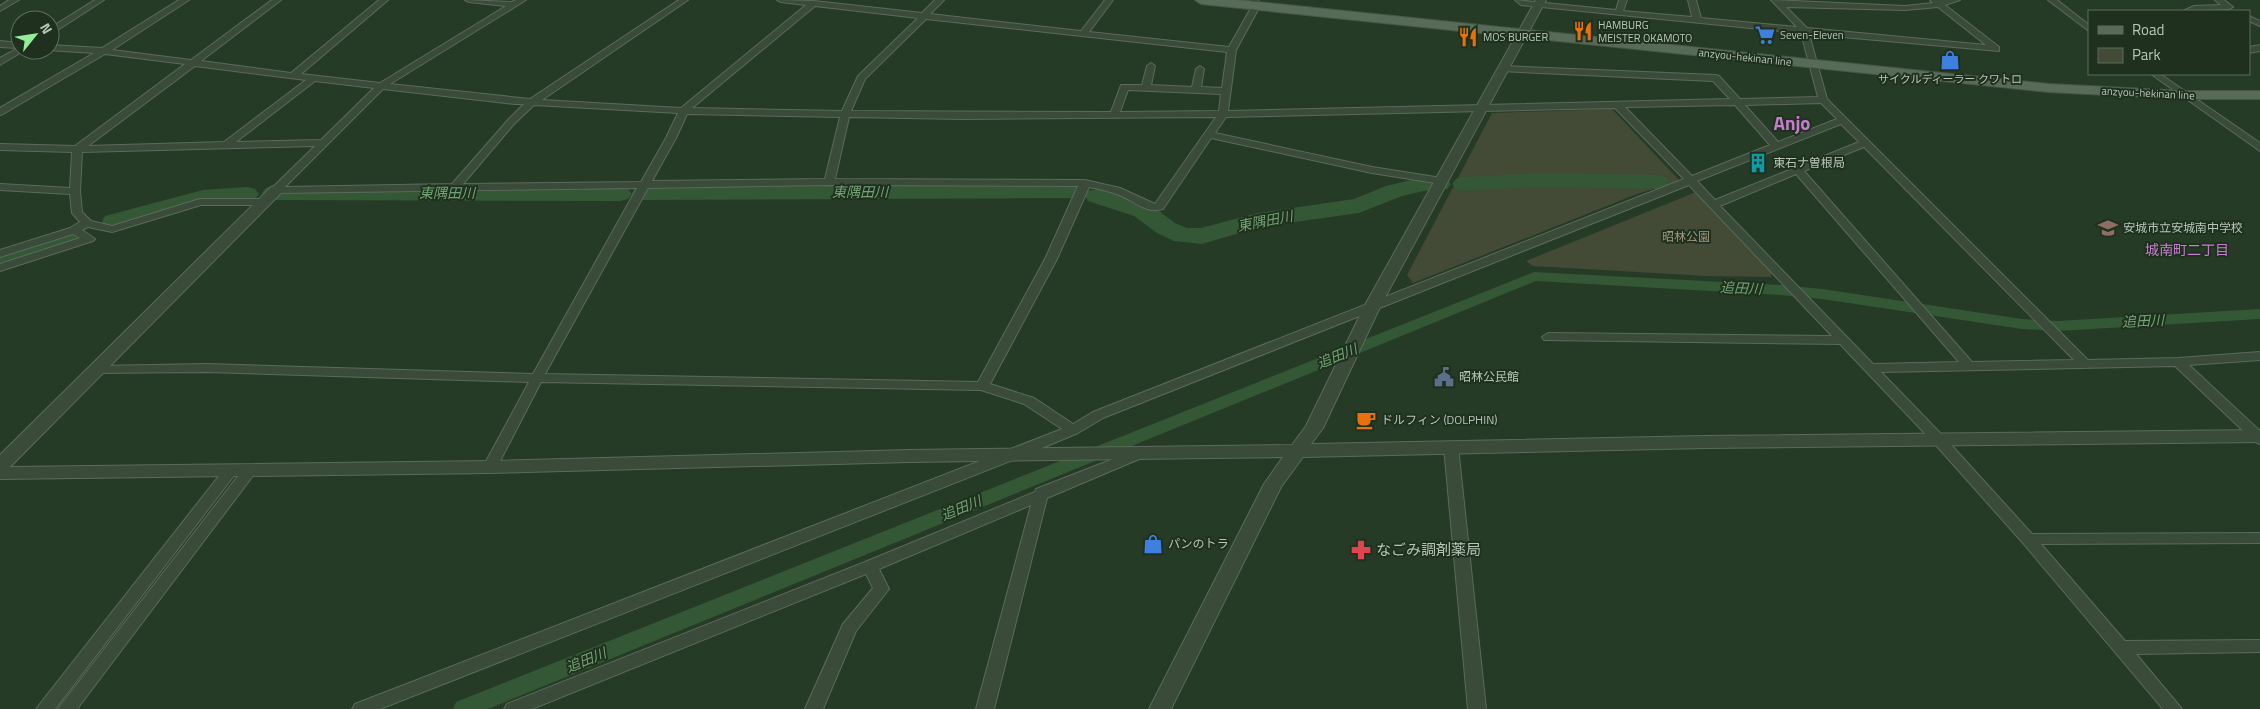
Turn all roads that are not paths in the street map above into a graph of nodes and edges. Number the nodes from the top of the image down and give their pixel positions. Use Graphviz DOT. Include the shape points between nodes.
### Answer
graph roads {
  1 [pos="15,0"];
  2 [pos="100,0"];
  3 [pos="185,0"];
  4 [pos="276,0"];
  5 [pos="384,0"];
  6 [pos="469,0"];
  7 [pos="522,0"];
  8 [pos="684,0"];
  9 [pos="781,0"];
  10 [pos="940,0"];
  11 [pos="1110,0"];
  12 [pos="1201,0"];
  13 [pos="1519,0"];
  14 [pos="1623,0"];
  15 [pos="1692,0"];
  16 [pos="1856,0"];
  17 [pos="1956,0"];
  18 [pos="2052,0"];
  19 [pos="2219,0"];
  20 [pos="1540,2"];
  21 [pos="1778,2"];
  22 [pos="1936,2"];
  23 [pos="1255,3"];
  24 [pos="814,4"];
  25 [pos="514,5"];
  26 [pos="1864,7"];
  27 [pos="2229,7"];
  28 [pos="0,8"];
  29 [pos="2189,10"];
  30 [pos="2235,10"];
  31 [pos="1619,12"];
  32 [pos="924,16"];
  33 [pos="1697,20"];
  34 [pos="60,26"];
  35 [pos="2088,27"];
  36 [pos="1804,30"];
  37 [pos="1084,33"];
  38 [pos="1522,34"];
  39 [pos="60,49"];
  40 [pos="1232,50"];
  41 [pos="104,51"];
  42 [pos="1812,63"];
  43 [pos="193,64"];
  44 [pos="1151,66"];
  45 [pos="1503,68"];
  46 [pos="1200,69"];
  47 [pos="2156,75"];
  48 [pos="292,76"];
  49 [pos="314,78"];
  50 [pos="381,86"];
  51 [pos="1146,88"];
  52 [pos="1196,90"];
  53 [pos="1225,91"];
  54 [pos="2260,95"];
  55 [pos="2185,96"];
  56 [pos="1823,100"];
  57 [pos="1735,101"];
  58 [pos="532,102"];
  59 [pos="1618,104"];
  60 [pos="1482,108"];
  61 [pos="683,111"];
  62 [pos="0,112"];
  63 [pos="845,114"];
  64 [pos="1114,114"];
  65 [pos="1223,114"];
  66 [pos="1843,120"];
  67 [pos="1209,135"];
  68 [pos="2244,138"];
  69 [pos="2260,138"];
  70 [pos="1864,143"];
  71 [pos="228,144"];
  72 [pos="325,144"];
  73 [pos="1776,146"];
  74 [pos="0,147"];
  75 [pos="2260,148"];
  76 [pos="77,149"];
  77 [pos="1798,170"];
  78 [pos="1442,181"];
  79 [pos="1690,181"];
  80 [pos="829,182"];
  81 [pos="1085,183"];
  82 [pos="642,186"];
  83 [pos="0,187"];
  84 [pos="454,188"];
  85 [pos="276,190"];
  86 [pos="74,191"];
  87 [pos="264,202"];
  88 [pos="1713,204"];
  89 [pos="87,223"];
  90 [pos="74,230"];
  91 [pos="0,254"];
  92 [pos="0,268"];
  93 [pos="1373,305"];
  94 [pos="1548,337"];
  95 [pos="1844,340"];
  96 [pos="2260,356"];
  97 [pos="2178,362"];
  98 [pos="2085,364"];
  99 [pos="1969,366"];
  100 [pos="1870,368"];
  101 [pos="97,370"];
  102 [pos="536,378"];
  103 [pos="982,386"];
  104 [pos="1073,430"];
  105 [pos="2259,437"];
  106 [pos="1939,440"];
  107 [pos="1452,447"];
  108 [pos="1299,449"];
  109 [pos="1139,454"];
  110 [pos="1013,455"];
  111 [pos="0,466"];
  112 [pos="490,467"];
  113 [pos="231,470"];
  114 [pos="250,470"];
  115 [pos="0,473"];
  116 [pos="1041,493"];
  117 [pos="2260,538"];
  118 [pos="2028,540"];
  119 [pos="870,566"];
  120 [pos="2260,646"];
  121 [pos="2120,648"];
  122 [pos="45,709"];
  123 [pos="67,709"];
  124 [pos="361,709"];
  125 [pos="513,709"];
  126 [pos="814,709"];
  127 [pos="985,709"];
  128 [pos="1160,709"];
  129 [pos="1477,709"];
  130 [pos="2173,709"];
  1 -- 28 [label="street"];
  2 -- 34 [label="street"];
  3 -- 41 [label="street"];
  4 -- 43 [label="street"];
  5 -- 48 [label="street"];
  6 -- 25 [label="street"];
  7 -- 25 [label="street"];
  8 -- 58 [label="street"];
  9 -- 24 [label="street"];
  10 -- 32 [label="street"];
  11 -- 37 [label="street"];
  12 -- 23 [label="main road, anzyou-hekinan line"];
  13 -- 20 [label="street" via="1521,3"];
  14 -- 31 [label="street"];
  15 -- 33 [label="street"];
  16 -- 26 [label="street"];
  17 -- 22 [label="street"];
  18 -- 35 [label="street"];
  19 -- 27 [label="street"];
  20 -- 31 [label="street"];
  20 -- 38 [label="street"];
  21 -- 26 [label="street"];
  21 -- 36 [label="street"];
  22 -- 26 [label="street" via="1912,8"];
  22 -- 36 [label="street" via="1996,49"];
  23 -- 38 [label="main road, anzyou-hekinan line"];
  23 -- 40 [label="street"];
  24 -- 32 [label="street"];
  24 -- 61 [label="street"];
  25 -- 50 [label="street"];
  27 -- 29 [label="street"];
  27 -- 30 [label="street"];
  31 -- 33 [label="street"];
  32 -- 37 [label="street"];
  32 -- 63 [label="street" via="861,78"];
  33 -- 36 [label="street"];
  36 -- 42 [label="street"];
  37 -- 40 [label="street"];
  38 -- 42 [label="main road, anzyou-hekinan line"];
  38 -- 45 [label="street"];
  39 -- 41 [label="street"];
  40 -- 53 [label="street"];
  41 -- 43 [label="street"];
  41 -- 62 [label="street"];
  42 -- 55 [label="main road, anzyou-hekinan line" via="2049,88"];
  42 -- 56 [label="street"];
  43 -- 48 [label="street"];
  43 -- 76 [label="street"];
  44 -- 51 [label="street"];
  45 -- 57 [label="street" via="1716,78"];
  45 -- 60 [label="street"];
  46 -- 52 [label="street"];
  47 -- 55 [label="street"];
  48 -- 49 [label="street"];
  49 -- 50 [label="street"];
  49 -- 71 [label="street"];
  50 -- 58 [label="street"];
  50 -- 72 [label="street"];
  51 -- 52 [label="street"];
  51 -- 64 [label="street" via="1124,87"];
  52 -- 53 [label="street"];
  53 -- 65 [label="street"];
  54 -- 55 [label="main road, anzyou-hekinan line"];
  55 -- 68 [label="street"];
  56 -- 57 [label="street"];
  56 -- 66 [label="street"];
  57 -- 59 [label="street"];
  57 -- 73 [label="street"];
  58 -- 61 [label="street"];
  58 -- 84 [label="street"];
  59 -- 60 [label="street"];
  59 -- 79 [label="street"];
  60 -- 65 [label="street"];
  60 -- 78 [label="street"];
  61 -- 63 [label="street"];
  61 -- 82 [label="street" via="679,125"];
  63 -- 64 [label="street"];
  63 -- 80 [label="street"];
  64 -- 65 [label="street"];
  65 -- 67 [label="street"];
  66 -- 70 [label="street"];
  66 -- 73 [label="street"];
  67 -- 78 [label="street" via="1372,170"];
  67 -- 81 [label="street" via="1159,207 1147,208 1137,199 1113,188"];
  68 -- 69 [label="street"];
  68 -- 75 [label="street"];
  70 -- 77 [label="street"];
  70 -- 98 [label="street"];
  71 -- 72 [label="street"];
  71 -- 76 [label="street"];
  72 -- 85 [label="street"];
  73 -- 79 [label="street"];
  74 -- 76 [label="street"];
  76 -- 86 [label="street"];
  77 -- 88 [label="street"];
  77 -- 99 [label="street"];
  78 -- 93 [label="street"];
  79 -- 88 [label="street"];
  79 -- 93 [label="street"];
  80 -- 81 [label="street"];
  80 -- 82 [label="street"];
  81 -- 103 [label="street" via="1051,259"];
  82 -- 84 [label="street"];
  82 -- 102 [label="street"];
  83 -- 86 [label="street"];
  84 -- 85 [label="street"];
  85 -- 87 [label="street"];
  86 -- 89 [label="street" via="76,214"];
  87 -- 89 [label="street" via="200,202 112,229"];
  87 -- 101 [label="street"];
  88 -- 95 [label="street"];
  89 -- 90 [label="street"];
  90 -- 91 [label="street"];
  90 -- 92 [label="street" via="88,239"];
  93 -- 104 [label="street" via="1098,415"];
  93 -- 108 [label="street" via="1314,428"];
  94 -- 95 [label="street"];
  95 -- 100 [label="street"];
  96 -- 97 [label="street"];
  97 -- 98 [label="street"];
  97 -- 105 [label="street"];
  98 -- 99 [label="street"];
  99 -- 100 [label="street"];
  100 -- 106 [label="street"];
  101 -- 102 [label="street" via="207,368"];
  101 -- 111 [label="street"];
  102 -- 103 [label="street"];
  102 -- 112 [label="street"];
  103 -- 104 [label="street" via="1028,401"];
  104 -- 110 [label="street"];
  105 -- 106 [label="street"];
  106 -- 107 [label="street"];
  106 -- 118 [label="street"];
  107 -- 108 [label="street"];
  107 -- 129 [label="street"];
  108 -- 109 [label="street"];
  108 -- 128 [label="street" via="1274,484"];
  109 -- 110 [label="street"];
  109 -- 116 [label="street"];
  110 -- 112 [label="street"];
  110 -- 124 [label="street"];
  112 -- 114 [label="street"];
  113 -- 114 [label="street"];
  113 -- 115 [label="street"];
  113 -- 122 [label="street"];
  114 -- 123 [label="street"];
  116 -- 119 [label="street"];
  116 -- 127 [label="street"];
  117 -- 118 [label="street"];
  118 -- 121 [label="street"];
  119 -- 125 [label="street"];
  119 -- 126 [label="street" via="881,589 849,628"];
  120 -- 121 [label="street"];
  121 -- 130 [label="street"];
}
